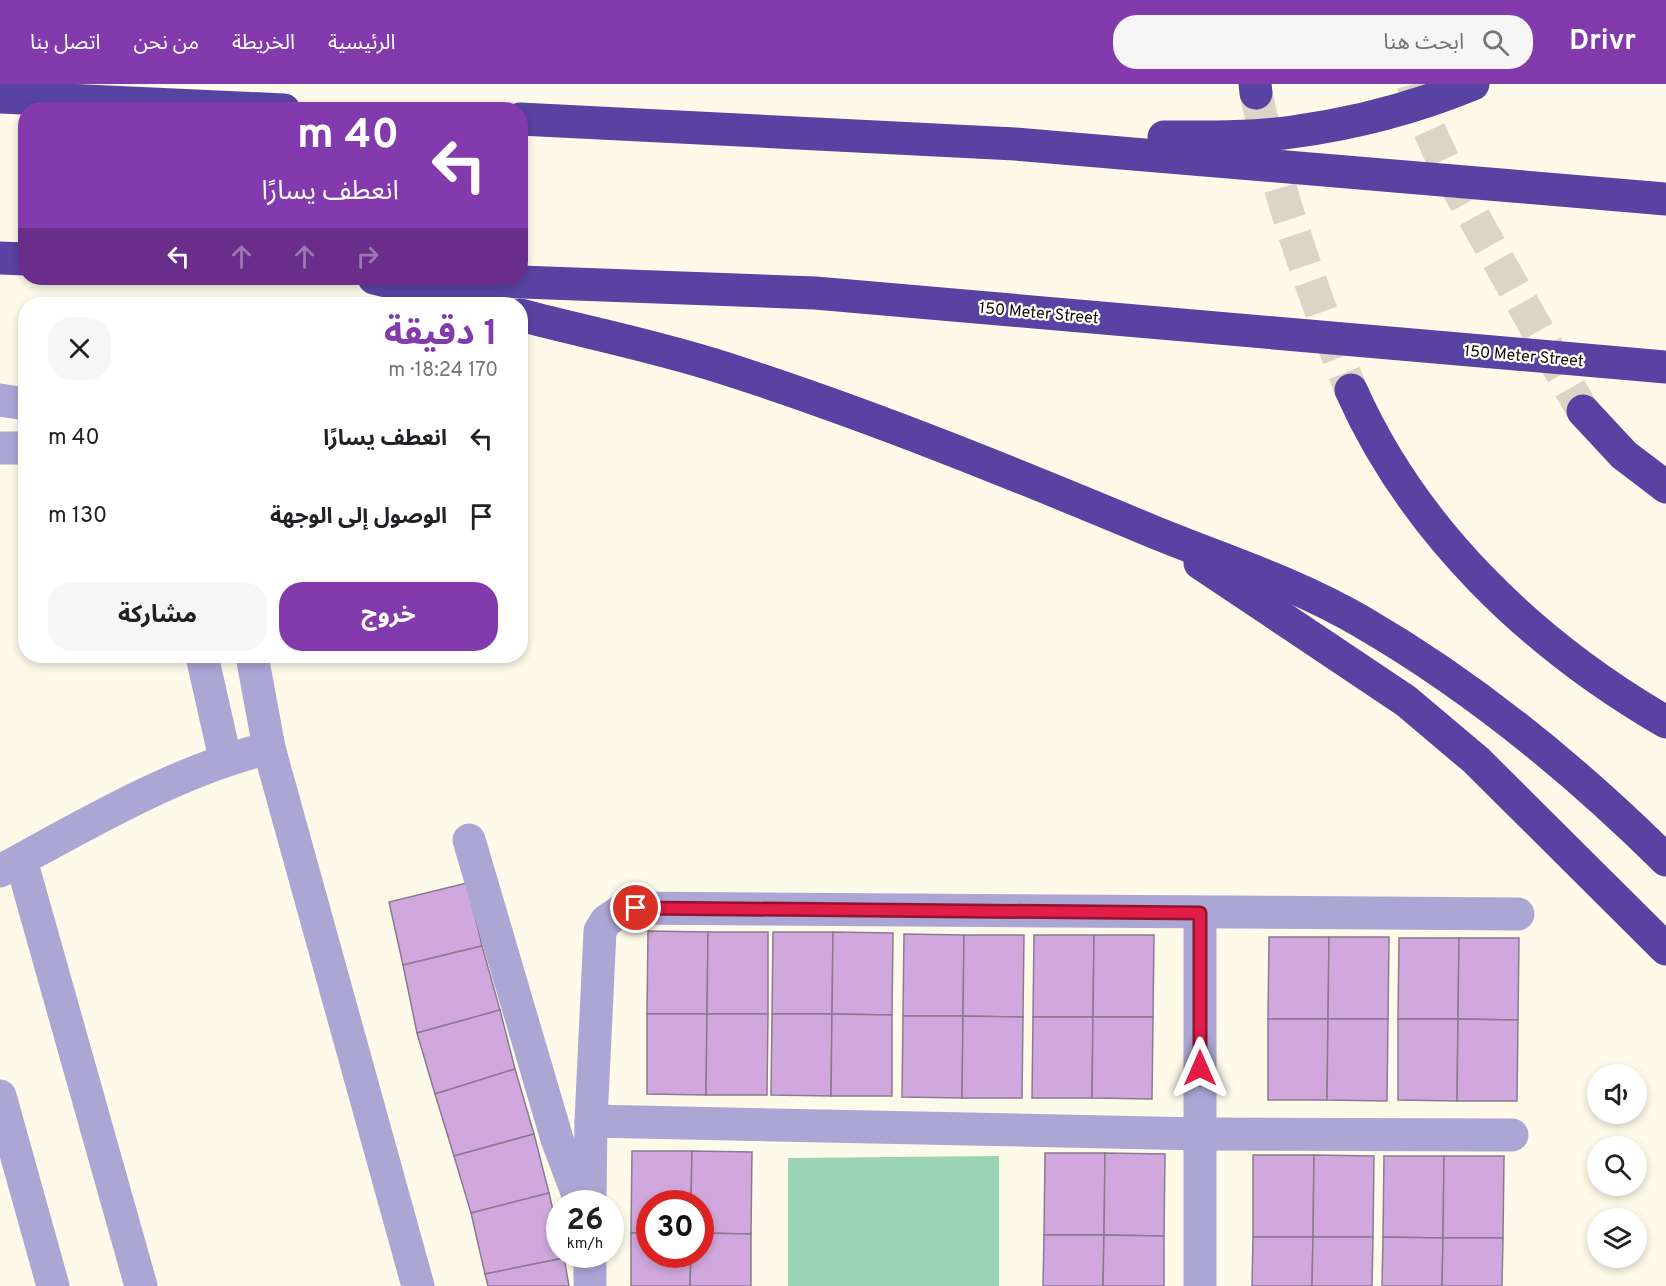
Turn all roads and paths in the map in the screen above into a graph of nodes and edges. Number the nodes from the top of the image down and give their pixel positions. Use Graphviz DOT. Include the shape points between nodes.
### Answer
graph roads {
  1 [pos="1473,84"];
  2 [pos="0,98"];
  3 [pos="95,102"];
  4 [pos="528,119"];
  5 [pos="1015,144"];
  6 [pos="1666,199"];
  7 [pos="0,258"];
  8 [pos="18,259"];
  9 [pos="528,282"];
  10 [pos="402,285"];
  11 [pos="451,297"];
  12 [pos="528,317"];
  13 [pos="1666,367"];
  14 [pos="1351,390"];
  15 [pos="0,400"];
  16 [pos="18,403"];
  17 [pos="1583,411"];
  18 [pos="0,448"];
  19 [pos="18,448"];
  20 [pos="1666,487"];
  21 [pos="1154,532"];
  22 [pos="204,663"];
  23 [pos="253,663"];
  24 [pos="1666,722"];
  25 [pos="268,748"];
  26 [pos="225,758"];
  27 [pos="469,840"];
  28 [pos="1666,860"];
  29 [pos="11,865"];
  30 [pos="1200,913"];
  31 [pos="1518,914"];
  32 [pos="1666,949"];
  33 [pos="0,1096"];
  34 [pos="591,1121"];
  35 [pos="1200,1134"];
  36 [pos="1512,1135"];
  37 [pos="576,1190"];
  38 [pos="590,1190"];
  39 [pos="590,1268"];
  40 [pos="53,1286"];
  41 [pos="141,1286"];
  42 [pos="418,1286"];
  43 [pos="590,1286"];
  44 [pos="1200,1286"];
  1 -- 5 [label="highway" via="1434,99 1292,132"];
  2 -- 3 [label="highway"];
  4 -- 5 [label="highway"];
  5 -- 6 [label="highway"];
  7 -- 8 [label="highway"];
  9 -- 13 [label="highway, 150 Meter Street" via="815,293"];
  10 -- 11 [label="highway"];
  12 -- 21 [label="highway" via="724,368 957,450"];
  14 -- 24 [label="highway" via="1370,433 1396,475 1483,583 1553,644"];
  15 -- 16 [label="street"];
  17 -- 20 [label="highway" via="1624,455"];
  18 -- 19 [label="street"];
  21 -- 28 [label="highway" via="1281,580 1361,621 1456,681 1527,734"];
  21 -- 32 [label="highway" via="1406,701 1476,760"];
  22 -- 26 [label="street"];
  23 -- 25 [label="street"];
  25 -- 26 [label="street"];
  25 -- 42 [label="street"];
  26 -- 29 [label="street"];
  27 -- 37 [label="street" via="557,1139"];
  29 -- 41 [label="street"];
  30 -- 31 [label="street"];
  30 -- 34 [label="street" via="625,908 606,921 600,931"];
  30 -- 35 [label="street"];
  33 -- 40 [label="street"];
  34 -- 35 [label="street"];
  34 -- 38 [label="street"];
  35 -- 36 [label="street"];
  35 -- 44 [label="street"];
  39 -- 43 [label="street"];
}
